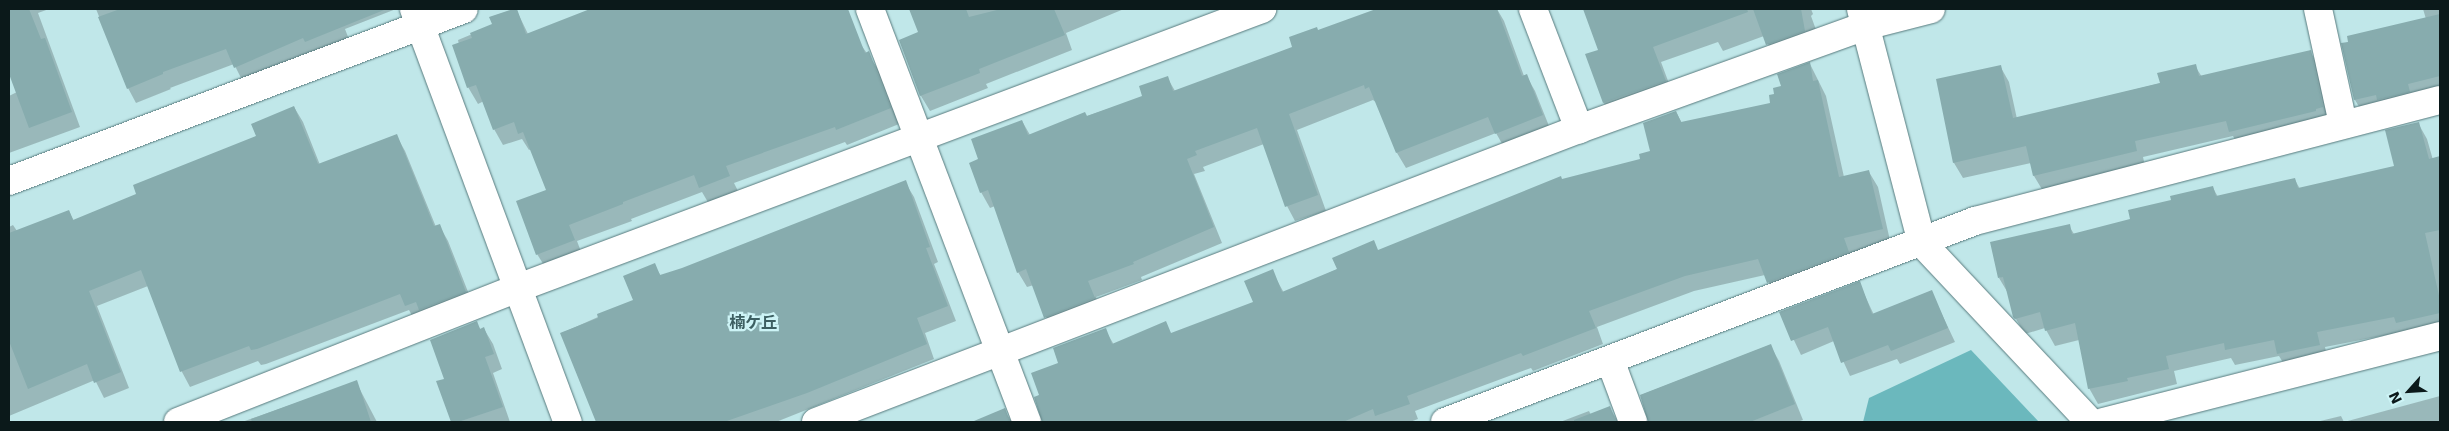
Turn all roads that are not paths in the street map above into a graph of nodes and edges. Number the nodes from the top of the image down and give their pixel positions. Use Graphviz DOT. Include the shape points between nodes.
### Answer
graph roads {
  1 [pos="464,9"];
  2 [pos="870,9"];
  3 [pos="1262,9"];
  4 [pos="1533,9"];
  5 [pos="1931,9"];
  6 [pos="2318,9"];
  7 [pos="417,17"];
  8 [pos="1863,17"];
  9 [pos="2440,100"];
  10 [pos="2343,124"];
  11 [pos="1579,129"];
  12 [pos="919,139"];
  13 [pos="9,181"];
  14 [pos="1922,243"];
  15 [pos="518,288"];
  16 [pos="2440,336"];
  17 [pos="1000,353"];
  18 [pos="1610,360"];
  19 [pos="178,422"];
  20 [pos="568,422"];
  21 [pos="816,422"];
  22 [pos="1027,422"];
  23 [pos="1445,422"];
  24 [pos="1633,422"];
  25 [pos="2090,422"];
  26 [pos="2103,422"];
  1 -- 7 [label="street"];
  2 -- 12 [label="street"];
  3 -- 12 [label="street"];
  4 -- 11 [label="street"];
  5 -- 8 [label="street"];
  6 -- 10 [label="street"];
  7 -- 13 [label="street"];
  7 -- 15 [label="street"];
  8 -- 11 [label="street"];
  8 -- 14 [label="street"];
  9 -- 10 [label="street"];
  10 -- 14 [label="street" via="1975,221"];
  11 -- 17 [label="street"];
  12 -- 15 [label="street"];
  12 -- 17 [label="street"];
  14 -- 18 [label="street"];
  14 -- 25 [label="street"];
  15 -- 19 [label="street"];
  15 -- 20 [label="street"];
  16 -- 26 [label="street"];
  17 -- 21 [label="street"];
  17 -- 22 [label="street"];
  18 -- 23 [label="street"];
  18 -- 24 [label="street"];
}
